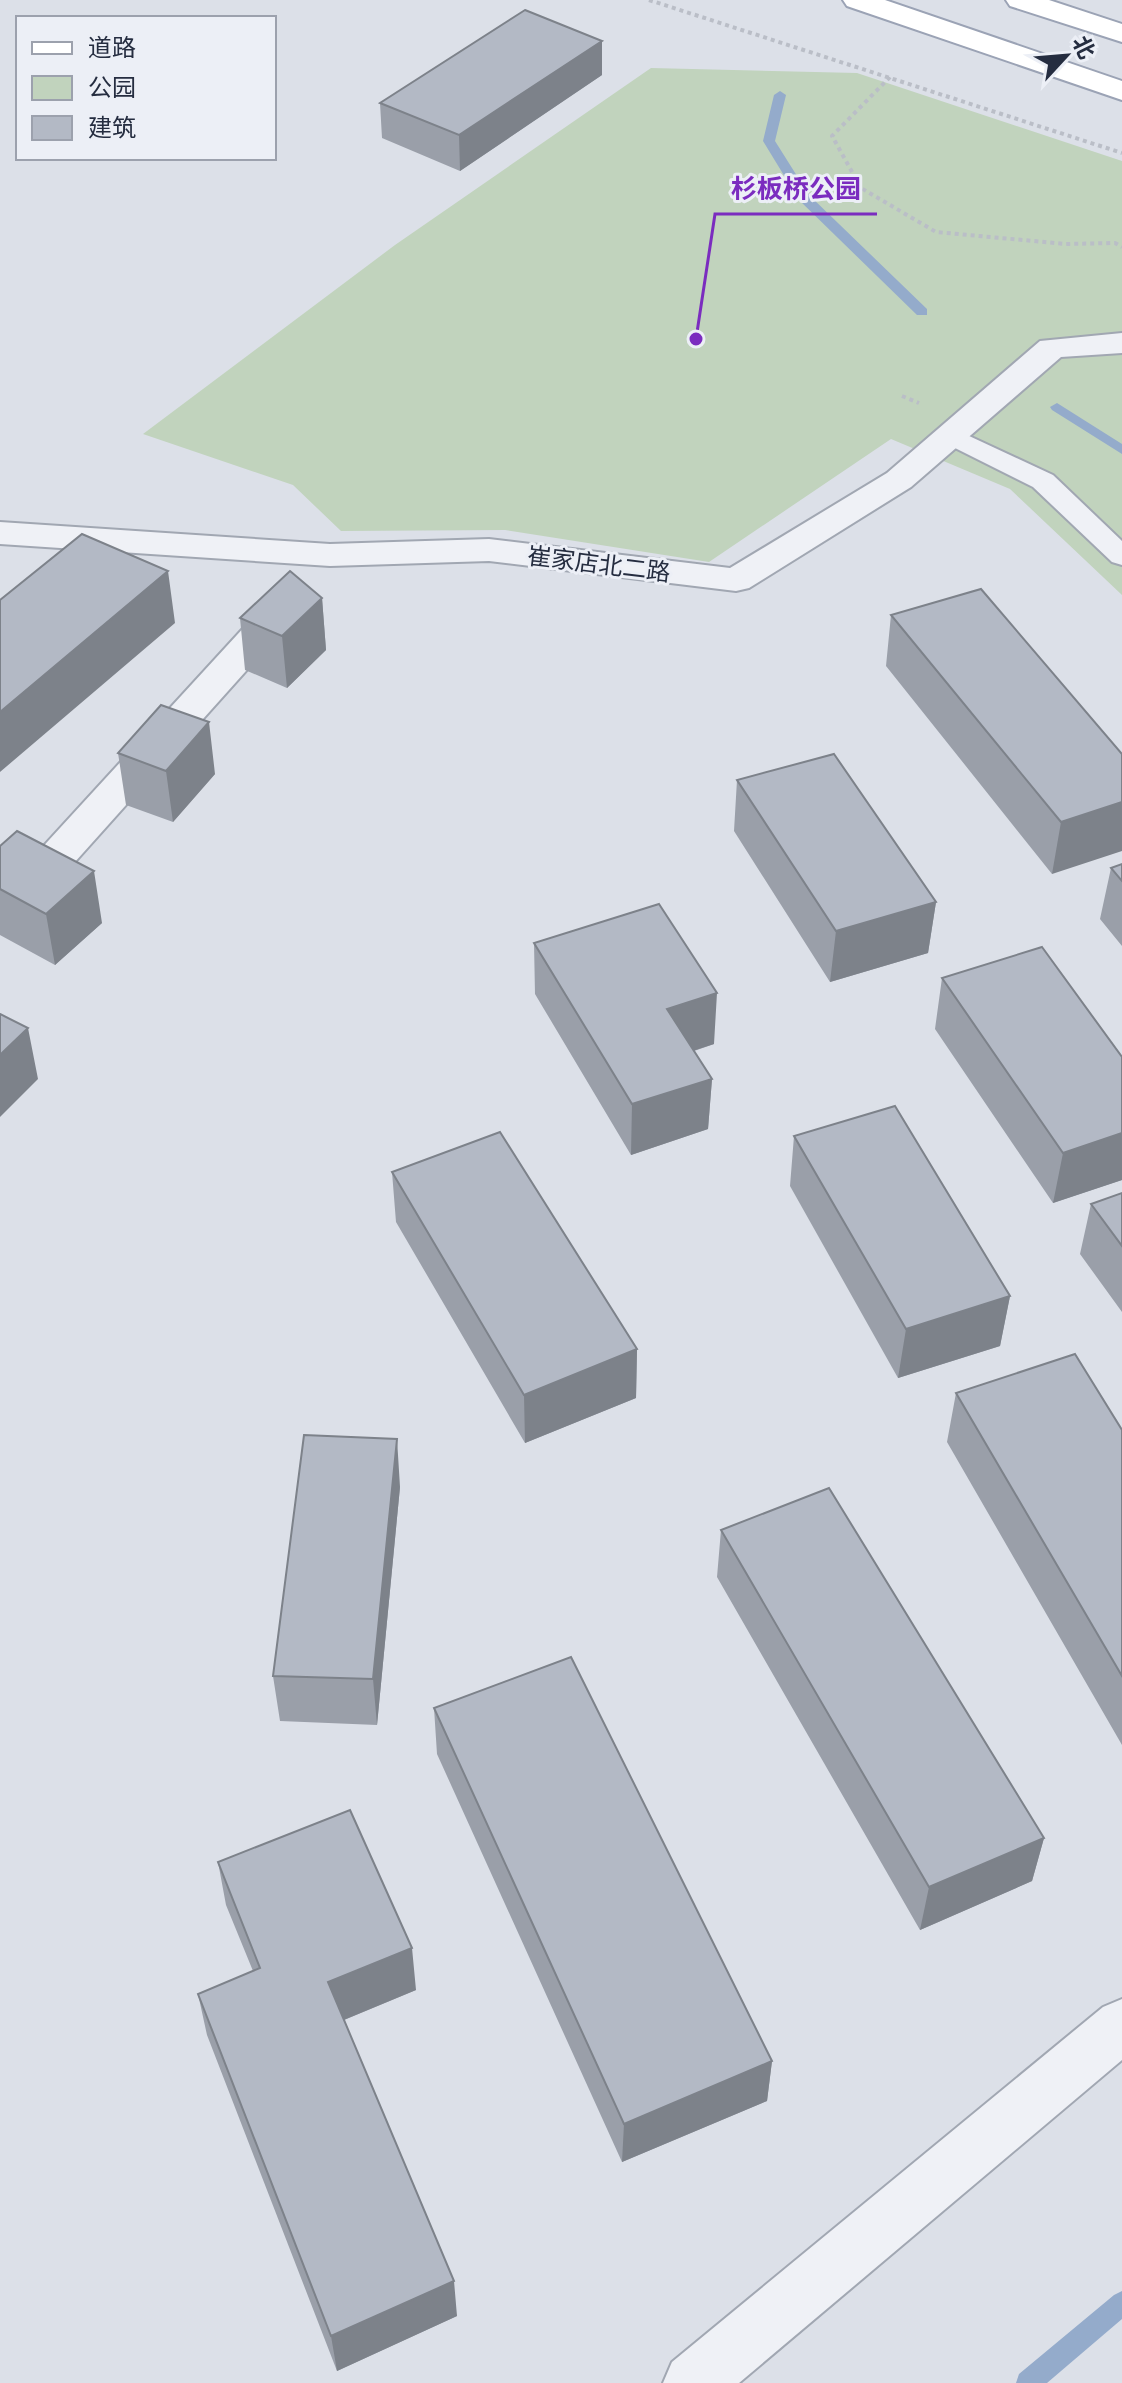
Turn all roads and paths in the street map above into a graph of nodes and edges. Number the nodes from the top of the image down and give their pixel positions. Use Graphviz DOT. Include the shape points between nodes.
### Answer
graph roads {
  1 [pos="649,0"];
  2 [pos="857,0"];
  3 [pos="1020,0"];
  4 [pos="1122,33"];
  5 [pos="890,77"];
  6 [pos="1117,88"];
  7 [pos="1122,153"];
  8 [pos="1122,247"];
  9 [pos="1122,343"];
  10 [pos="952,436"];
  11 [pos="0,533"];
  12 [pos="330,555"];
  13 [pos="1122,556"];
  14 [pos="0,882"];
  15 [pos="1122,2025"];
  16 [pos="693,2383"];
  1 -- 5 [label="path"];
  2 -- 6 [label="main road"];
  3 -- 4 [label="main road"];
  5 -- 7 [label="path"];
  5 -- 8 [label="path" via="832,136 861,188 936,232"];
  9 -- 10 [label="street, 崔家店北二路" via="1052,348"];
  10 -- 12 [label="street, 崔家店北二路" via="899,480 736,580 489,550"];
  10 -- 13 [label="lane" via="1043,481"];
  11 -- 12 [label="street, 崔家店北二路"];
  12 -- 14 [label="street" via="52,862"];
  15 -- 16 [label="street"];
}
